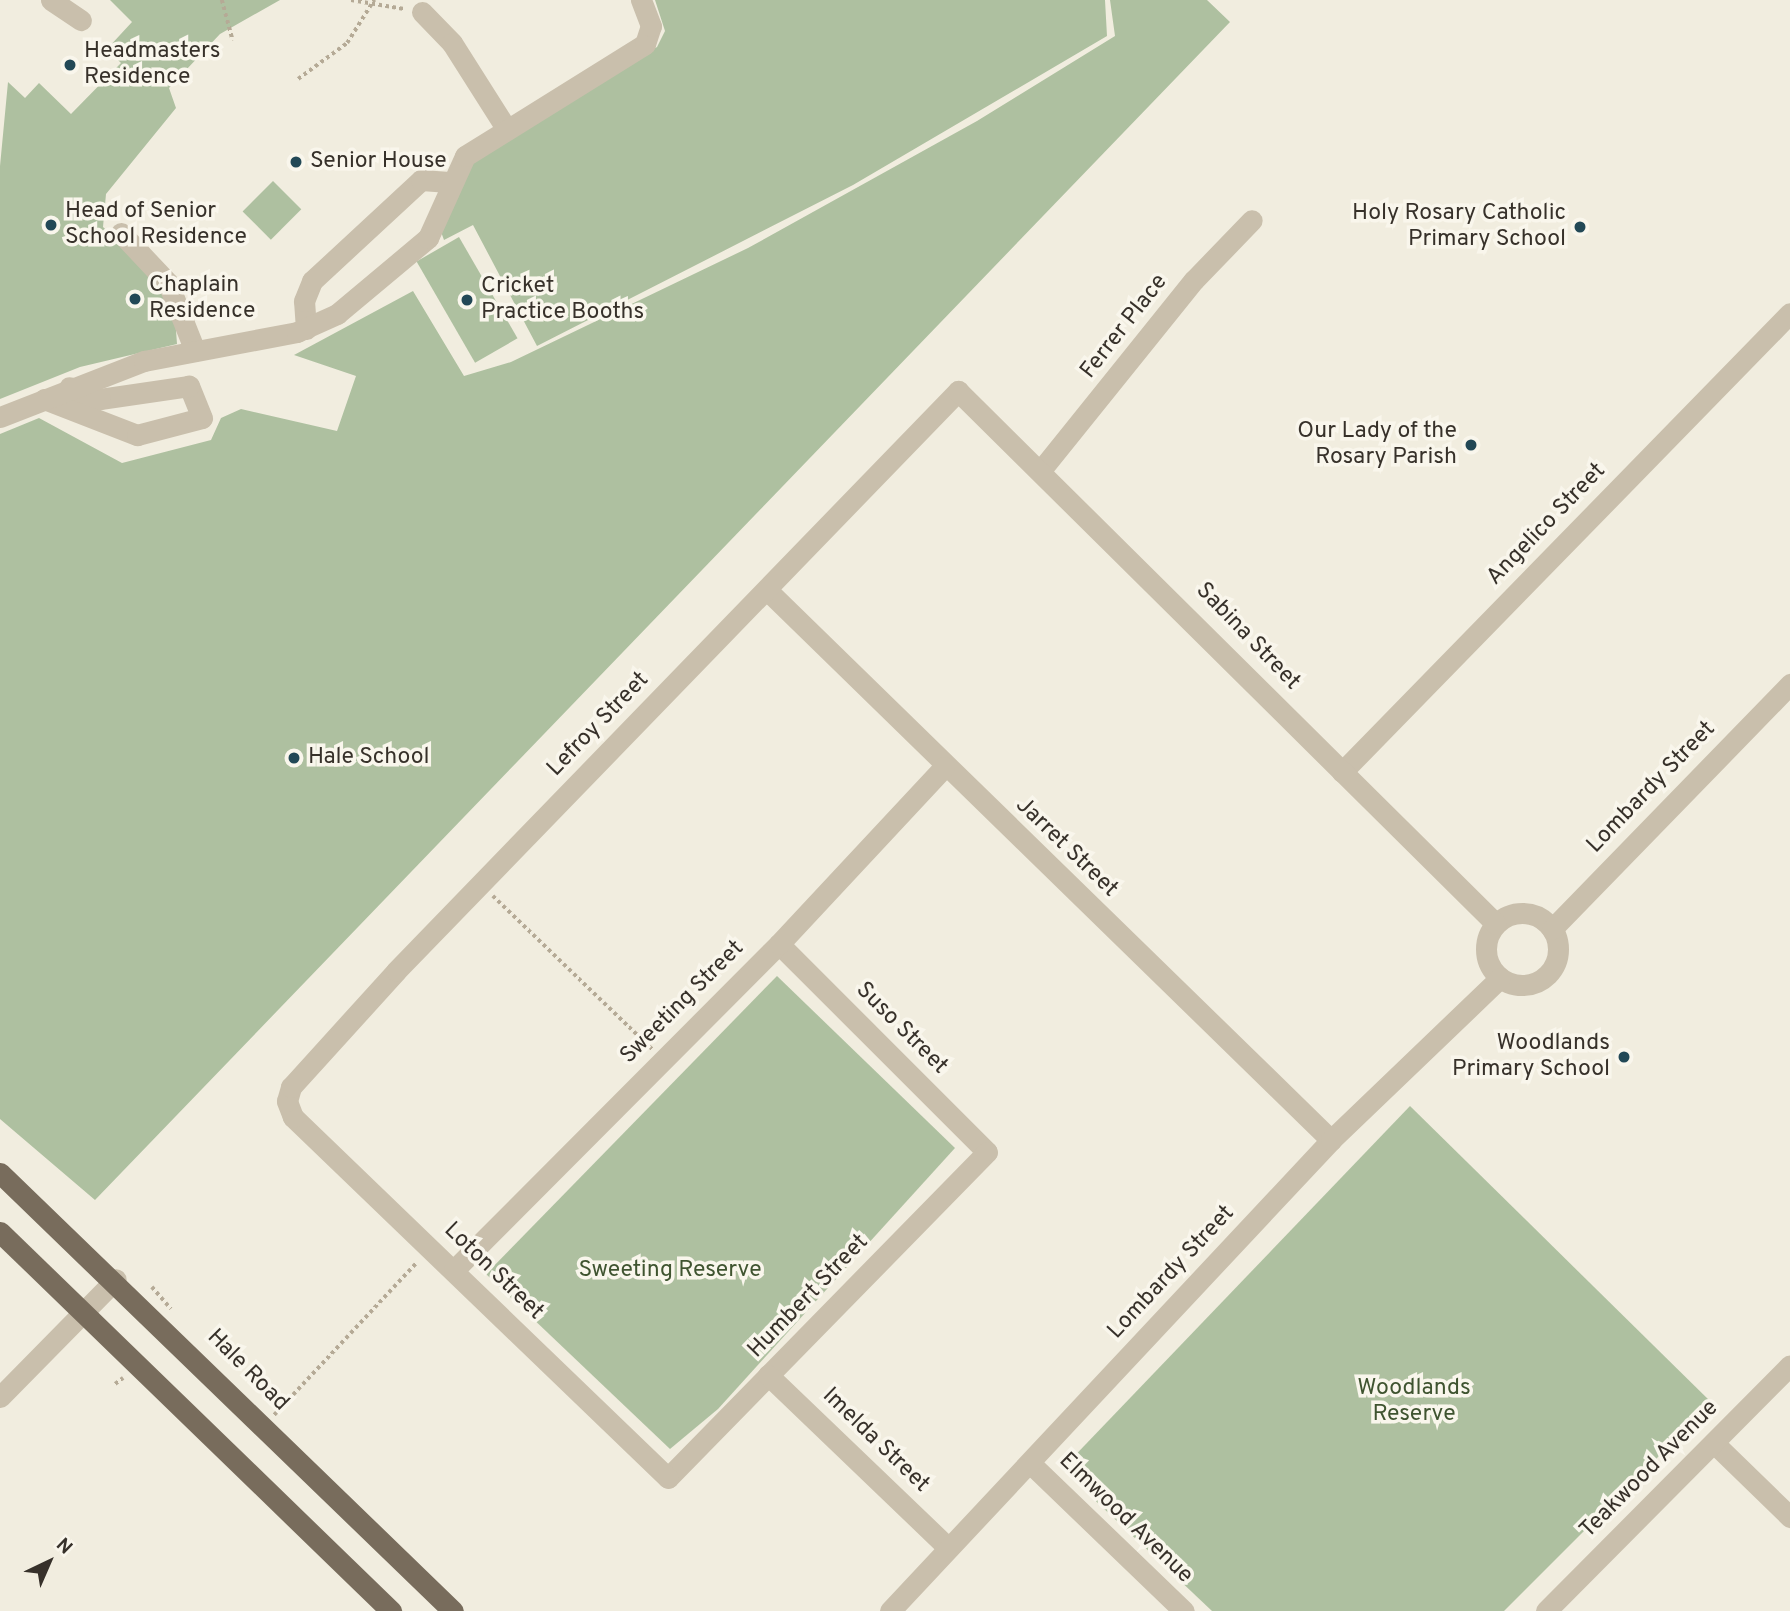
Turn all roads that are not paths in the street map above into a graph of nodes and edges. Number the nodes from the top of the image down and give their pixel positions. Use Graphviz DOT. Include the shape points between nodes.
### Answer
graph roads {
  1 [pos="51,0"];
  2 [pos="641,0"];
  3 [pos="422,12"];
  4 [pos="81,20"];
  5 [pos="506,128"];
  6 [pos="449,182"];
  7 [pos="1252,220"];
  8 [pos="121,233"];
  9 [pos="1790,313"];
  10 [pos="306,329"];
  11 [pos="195,351"];
  12 [pos="69,387"];
  13 [pos="958,391"];
  14 [pos="44,399"];
  15 [pos="0,417"];
  16 [pos="1041,470"];
  17 [pos="767,590"];
  18 [pos="1790,684"];
  19 [pos="944,767"];
  20 [pos="1342,772"];
  21 [pos="1496,924"];
  22 [pos="1552,929"];
  23 [pos="779,944"];
  24 [pos="1500,978"];
  25 [pos="287,1101"];
  26 [pos="1331,1140"];
  27 [pos="987,1152"];
  28 [pos="0,1173"];
  29 [pos="0,1232"];
  30 [pos="454,1270"];
  31 [pos="116,1279"];
  32 [pos="86,1310"];
  33 [pos="1790,1365"];
  34 [pos="768,1375"];
  35 [pos="0,1397"];
  36 [pos="1715,1444"];
  37 [pos="1031,1464"];
  38 [pos="668,1478"];
  39 [pos="1790,1517"];
  40 [pos="946,1545"];
  41 [pos="452,1610"];
  42 [pos="391,1611"];
  43 [pos="890,1611"];
  44 [pos="1184,1611"];
  45 [pos="1546,1611"];
  1 -- 4 [label="street"];
  2 -- 5 [label="street" via="651,26 638,51"];
  3 -- 5 [label="street" via="452,43"];
  5 -- 6 [label="street" via="465,156"];
  6 -- 10 [label="street" via="428,238 348,306"];
  6 -- 10 [label="street" via="421,180 312,281 304,300"];
  7 -- 16 [label="street, Ferrer Place" via="1194,280"];
  8 -- 11 [label="street" via="173,291"];
  9 -- 20 [label="street, Angelico Street"];
  10 -- 11 [label="street"];
  11 -- 12 [label="street" via="144,361"];
  12 -- 14 [label="street"];
  12 -- 14 [label="street" via="100,399 189,386 202,418 137,435"];
  13 -- 16 [label="street, Sabina Street"];
  13 -- 17 [label="street, Lefroy Street"];
  14 -- 15 [label="street"];
  16 -- 20 [label="street, Sabina Street"];
  17 -- 19 [label="street, Jarret Street"];
  17 -- 25 [label="street, Lefroy Street" via="480,885 291,1087"];
  18 -- 22 [label="street, Lombardy Street"];
  19 -- 23 [label="street, Sweeting Street"];
  19 -- 26 [label="street, Jarret Street"];
  20 -- 21 [label="street, Sabina Street"];
  21 -- 22 [label="street" via="1527,913"];
  21 -- 24 [label="street" via="1486,954"];
  22 -- 24 [label="street" via="1558,952 1548,974 1527,985"];
  23 -- 27 [label="street, Suso Street"];
  23 -- 30 [label="street, Sweeting Street"];
  24 -- 26 [label="street, Lombardy Street"];
  25 -- 30 [label="street, Loton Street" via="293,1117"];
  26 -- 37 [label="street, Lombardy Street"];
  27 -- 34 [label="street, Humbert Street"];
  28 -- 31 [label="main road, Hale Road"];
  29 -- 32 [label="main road"];
  30 -- 38 [label="street, Loton Street"];
  31 -- 32 [label="street"];
  31 -- 41 [label="main road, Hale Road"];
  32 -- 35 [label="street"];
  32 -- 42 [label="main road"];
  33 -- 36 [label="street, Teakwood Avenue"];
  34 -- 38 [label="street, Humbert Street"];
  34 -- 40 [label="street, Imelda Street"];
  36 -- 39 [label="street"];
  36 -- 45 [label="street, Teakwood Avenue"];
  37 -- 40 [label="street, Lombardy Street"];
  37 -- 44 [label="street, Elmwood Avenue"];
  40 -- 43 [label="street, Lombardy Street"];
}
